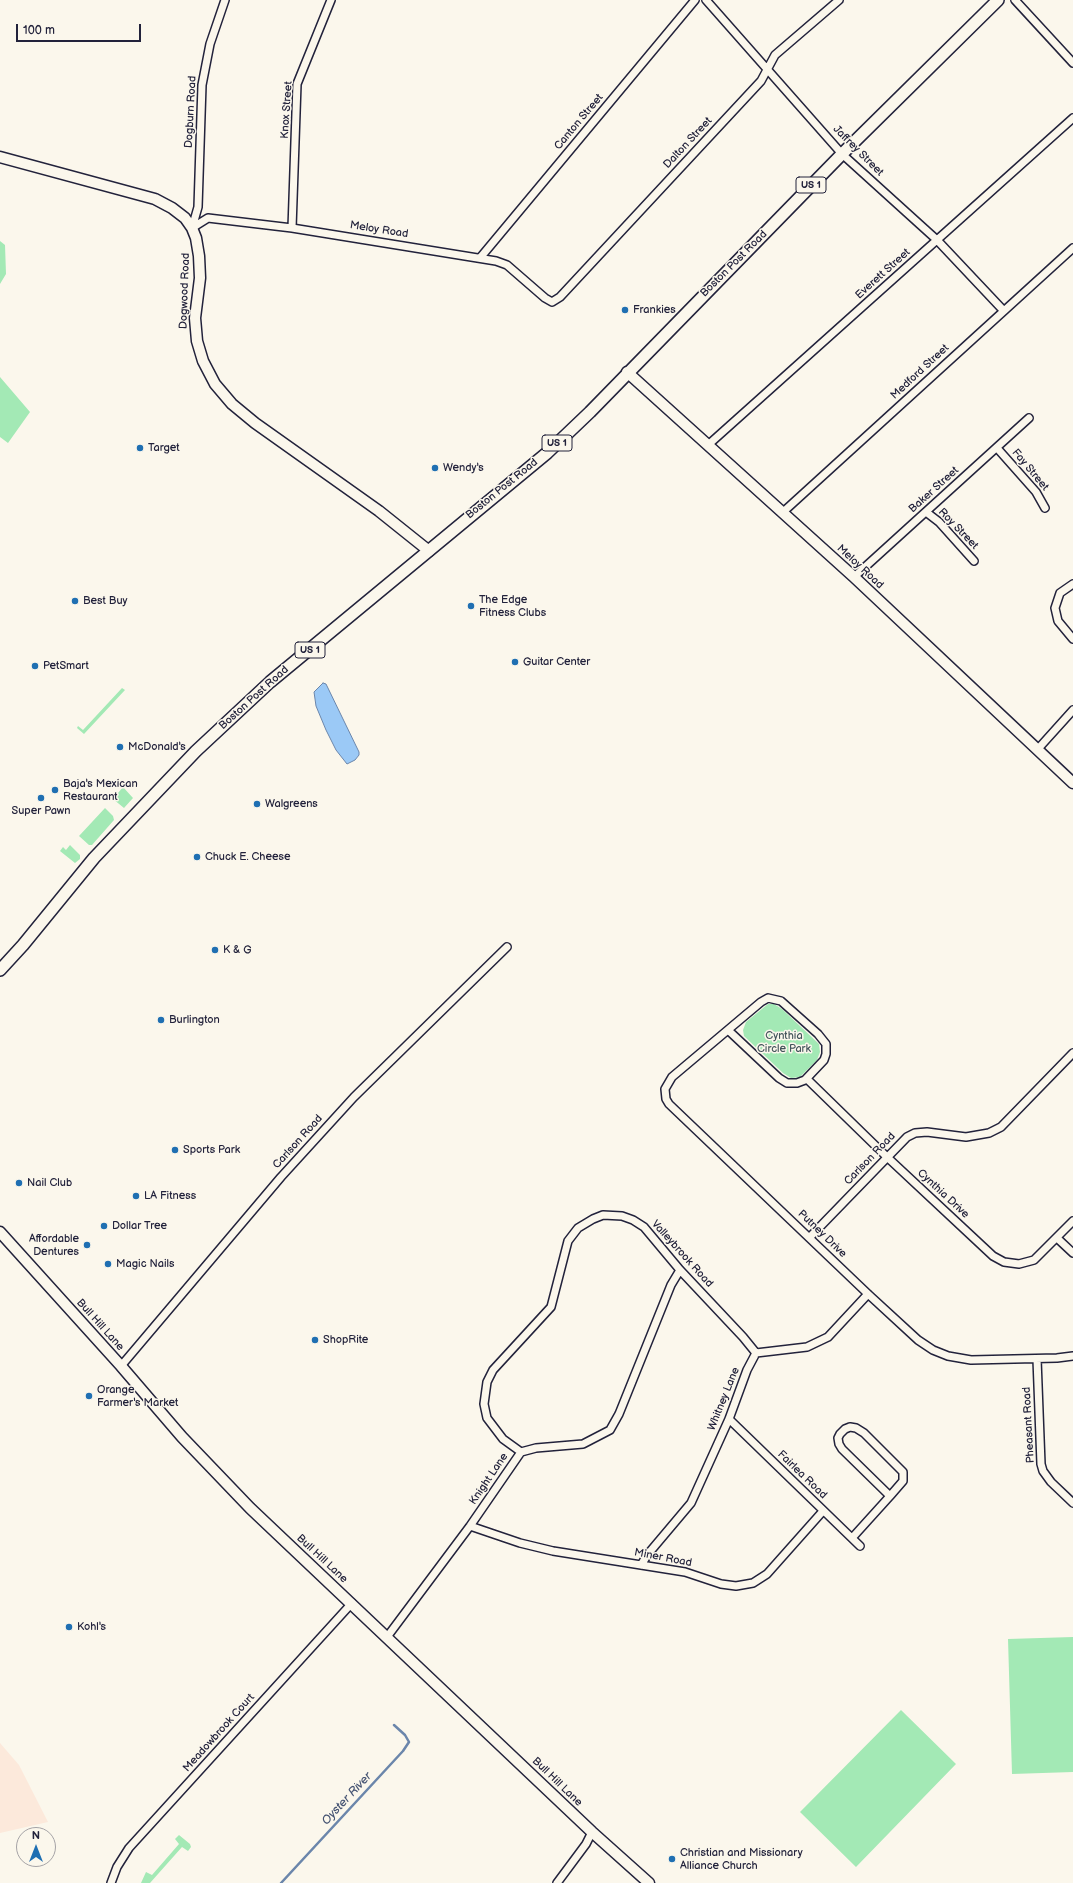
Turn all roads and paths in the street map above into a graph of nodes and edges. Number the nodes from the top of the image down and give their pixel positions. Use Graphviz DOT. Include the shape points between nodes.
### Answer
graph roads {
  1 [pos="226,0"];
  2 [pos="331,0"];
  3 [pos="695,0"];
  4 [pos="706,0"];
  5 [pos="839,0"];
  6 [pos="998,0"];
  7 [pos="1015,0"];
  8 [pos="1073,63"];
  9 [pos="767,69"];
  10 [pos="1073,118"];
  11 [pos="842,154"];
  12 [pos="0,157"];
  13 [pos="192,228"];
  14 [pos="292,228"];
  15 [pos="937,240"];
  16 [pos="1073,248"];
  17 [pos="480,258"];
  18 [pos="552,302"];
  19 [pos="1003,310"];
  20 [pos="627,372"];
  21 [pos="1029,418"];
  22 [pos="708,445"];
  23 [pos="997,448"];
  24 [pos="1045,508"];
  25 [pos="926,512"];
  26 [pos="782,513"];
  27 [pos="429,551"];
  28 [pos="974,561"];
  29 [pos="854,578"];
  30 [pos="1073,584"];
  31 [pos="1073,639"];
  32 [pos="1073,710"];
  33 [pos="1037,750"];
  34 [pos="1073,784"];
  35 [pos="507,947"];
  36 [pos="0,970"];
  37 [pos="728,1030"];
  38 [pos="1073,1053"];
  39 [pos="807,1079"];
  40 [pos="887,1157"];
  41 [pos="1073,1221"];
  42 [pos="0,1232"];
  43 [pos="810,1237"];
  44 [pos="1057,1238"];
  45 [pos="1073,1253"];
  46 [pos="680,1270"];
  47 [pos="868,1294"];
  48 [pos="756,1354"];
  49 [pos="1073,1356"];
  50 [pos="1037,1359"];
  51 [pos="121,1366"];
  52 [pos="729,1419"];
  53 [pos="521,1452"];
  54 [pos="890,1496"];
  55 [pos="1073,1503"];
  56 [pos="823,1511"];
  57 [pos="470,1526"];
  58 [pos="852,1538"];
  59 [pos="860,1546"];
  60 [pos="641,1565"];
  61 [pos="352,1603"];
  62 [pos="387,1637"];
  63 [pos="592,1832"];
  64 [pos="112,1883"];
  65 [pos="556,1883"];
  66 [pos="649,1883"];
  1 -- 13 [label="street, Dogburn Road" via="210,44 202,85 198,207"];
  2 -- 14 [label="street, Knox Street" via="297,84"];
  3 -- 17 [label="street, Canton Street"];
  4 -- 9 [label="street, Jaffrey Street"];
  5 -- 9 [label="street, Dalton Street" via="775,55"];
  6 -- 11 [label="main road, Boston Post Road / US 1"];
  7 -- 8 [label="street"];
  9 -- 11 [label="street, Jaffrey Street"];
  9 -- 18 [label="street, Dalton Street" via="761,82"];
  10 -- 15 [label="street, Everett Street"];
  11 -- 15 [label="street, Jaffrey Street"];
  11 -- 20 [label="main road, Boston Post Road / US 1"];
  12 -- 13 [label="main road, Dogwood Road" via="155,199 179,213"];
  13 -- 14 [label="street, Meloy Road" via="208,218"];
  13 -- 27 [label="main road, Dogwood Road" via="200,256 195,318 197,341 203,361 215,384 232,404 255,423 379,511"];
  14 -- 17 [label="street, Meloy Road"];
  15 -- 19 [label="street, Jaffrey Street"];
  15 -- 22 [label="street, Everett Street"];
  16 -- 19 [label="street, Medford Street"];
  17 -- 18 [label="street, Meloy Road" via="507,265"];
  19 -- 26 [label="street, Medford Street"];
  20 -- 22 [label="main road, Meloy Road"];
  20 -- 27 [label="main road, Boston Post Road / US 1" via="590,412 546,453"];
  21 -- 23 [label="street, Baker Street"];
  22 -- 26 [label="main road, Meloy Road"];
  23 -- 24 [label="street, Fay Street" via="1036,492"];
  23 -- 25 [label="street, Baker Street"];
  25 -- 28 [label="street, Roy Street" via="939,522"];
  25 -- 29 [label="street, Baker Street"];
  26 -- 29 [label="main road, Meloy Road"];
  27 -- 36 [label="main road, Boston Post Road / US 1" via="270,682 196,751 94,858"];
  29 -- 33 [label="main road, Meloy Road"];
  30 -- 31 [label="street" via="1060,593 1055,608 1058,620"];
  32 -- 33 [label="street"];
  33 -- 34 [label="main road, Meloy Road"];
  35 -- 51 [label="street, Carlson Road" via="354,1097 280,1177"];
  37 -- 39 [label="street" via="782,1080 794,1084"];
  37 -- 39 [label="street, Putney Drive" via="765,999 781,1001 826,1044 824,1060"];
  37 -- 43 [label="street, Putney Drive" via="672,1077 665,1090 666,1099"];
  38 -- 40 [label="street, Carlson Road" via="1001,1127 989,1133 966,1137 915,1133 907,1137"];
  39 -- 40 [label="street, Cynthia Drive"];
  40 -- 43 [label="street, Carlson Road"];
  40 -- 44 [label="street, Cynthia Drive" via="994,1256 1004,1262 1028,1263"];
  41 -- 44 [label="street, Cynthia Drive"];
  42 -- 51 [label="main road, Bull Hill Lane"];
  43 -- 47 [label="street, Putney Drive"];
  44 -- 45 [label="street"];
  46 -- 48 [label="street, Valleybrook Road"];
  46 -- 53 [label="street, Knight Lane" via="671,1285 619,1414 610,1430 583,1444 536,1448"];
  46 -- 53 [label="street, Valleybrook Road" via="644,1227 622,1216 593,1219 573,1233 565,1250 551,1307 493,1370 485,1388 484,1404 487,1418 503,1439"];
  47 -- 48 [label="street" via="828,1337 807,1347"];
  47 -- 50 [label="street, Putney Drive" via="918,1340 940,1354 971,1360"];
  48 -- 52 [label="street, Whitney Lane" via="747,1370"];
  49 -- 50 [label="street, Putney Drive"];
  50 -- 55 [label="street, Pheasant Road" via="1041,1464 1050,1482"];
  51 -- 61 [label="main road, Bull Hill Lane" via="182,1437 250,1508"];
  52 -- 56 [label="street, Fairlea Road"];
  52 -- 60 [label="street, Whitney Lane" via="691,1503"];
  53 -- 57 [label="street, Knight Lane"];
  54 -- 54 [label="street" via="842,1450 838,1438 845,1429 856,1428 864,1433 903,1472 903,1481"];
  54 -- 58 [label="street"];
  56 -- 58 [label="street, Fairlea Road"];
  56 -- 60 [label="street, Miner Road" via="767,1574 744,1586 721,1584 685,1572"];
  57 -- 60 [label="street, Miner Road" via="553,1551"];
  57 -- 62 [label="street, Knight Lane"];
  58 -- 59 [label="street, Fairlea Road"];
  61 -- 62 [label="main road, Bull Hill Lane"];
  61 -- 64 [label="street, Meadowbrook Court" via="129,1848 117,1867"];
  62 -- 63 [label="main road, Bull Hill Lane"];
  63 -- 65 [label="street" via="586,1844"];
  63 -- 66 [label="main road, Bull Hill Lane"];
}
